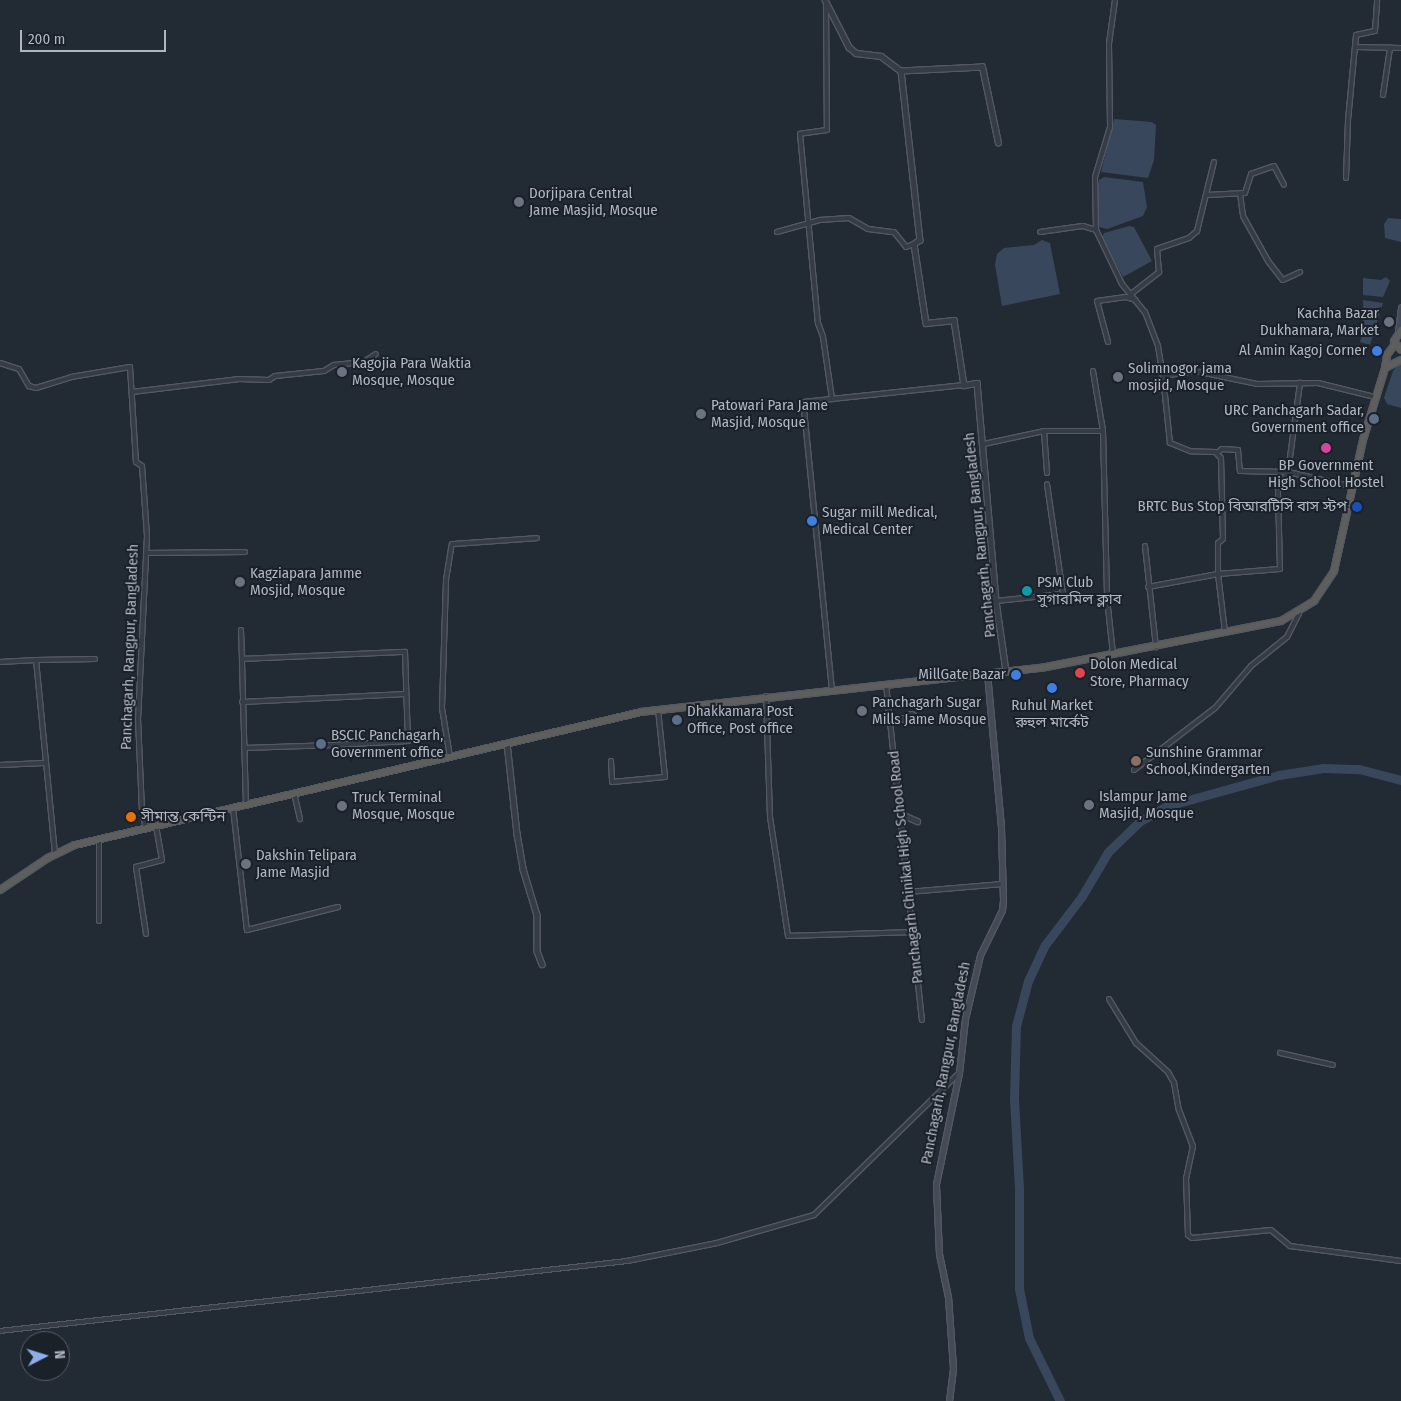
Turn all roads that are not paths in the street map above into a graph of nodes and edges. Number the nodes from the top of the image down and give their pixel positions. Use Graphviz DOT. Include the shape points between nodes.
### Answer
graph roads {
  1 [pos="1115,0"];
  2 [pos="1377,0"];
  3 [pos="825,1"];
  4 [pos="1356,47"];
  5 [pos="1390,48"];
  6 [pos="1401,48"];
  7 [pos="901,71"];
  8 [pos="1384,95"];
  9 [pos="998,142"];
  10 [pos="1214,162"];
  11 [pos="1346,178"];
  12 [pos="1284,185"];
  13 [pos="1240,194"];
  14 [pos="1207,195"];
  15 [pos="810,223"];
  16 [pos="1096,230"];
  17 [pos="777,232"];
  18 [pos="1040,232"];
  19 [pos="914,244"];
  20 [pos="1300,272"];
  21 [pos="1131,294"];
  22 [pos="1136,300"];
  23 [pos="1401,307"];
  24 [pos="1400,331"];
  25 [pos="1108,342"];
  26 [pos="1392,346"];
  27 [pos="1401,350"];
  28 [pos="376,354"];
  29 [pos="1401,360"];
  30 [pos="0,363"];
  31 [pos="1386,368"];
  32 [pos="1093,371"];
  33 [pos="1163,376"];
  34 [pos="1300,383"];
  35 [pos="964,386"];
  36 [pos="132,392"];
  37 [pos="1374,397"];
  38 [pos="832,399"];
  39 [pos="1044,431"];
  40 [pos="1103,431"];
  41 [pos="984,444"];
  42 [pos="1217,453"];
  43 [pos="1288,472"];
  44 [pos="1047,473"];
  45 [pos="1047,484"];
  46 [pos="1352,487"];
  47 [pos="537,538"];
  48 [pos="1145,546"];
  49 [pos="245,552"];
  50 [pos="147,554"];
  51 [pos="1218,574"];
  52 [pos="1148,587"];
  53 [pos="996,601"];
  54 [pos="1299,613"];
  55 [pos="241,630"];
  56 [pos="1225,634"];
  57 [pos="1156,647"];
  58 [pos="1113,655"];
  59 [pos="95,659"];
  60 [pos="242,659"];
  61 [pos="36,660"];
  62 [pos="0,662"];
  63 [pos="1006,671"];
  64 [pos="986,673"];
  65 [pos="886,684"];
  66 [pos="832,690"];
  67 [pos="406,694"];
  68 [pos="766,696"];
  69 [pos="242,702"];
  70 [pos="658,709"];
  71 [pos="908,718"];
  72 [pos="890,719"];
  73 [pos="507,743"];
  74 [pos="244,748"];
  75 [pos="450,757"];
  76 [pos="611,761"];
  77 [pos="44,763"];
  78 [pos="0,765"];
  79 [pos="1134,770"];
  80 [pos="294,793"];
  81 [pos="246,806"];
  82 [pos="233,808"];
  83 [pos="899,813"];
  84 [pos="300,819"];
  85 [pos="916,821"];
  86 [pos="156,826"];
  87 [pos="146,828"];
  88 [pos="99,839"];
  89 [pos="55,854"];
  90 [pos="1003,884"];
  91 [pos="0,890"];
  92 [pos="908,892"];
  93 [pos="338,907"];
  94 [pos="99,921"];
  95 [pos="912,932"];
  96 [pos="146,934"];
  97 [pos="542,964"];
  98 [pos="1109,999"];
  99 [pos="922,1020"];
  100 [pos="1280,1053"];
  101 [pos="1333,1065"];
  102 [pos="959,1073"];
  103 [pos="1401,1261"];
  104 [pos="0,1331"];
  105 [pos="949,1401"];
  1 -- 16 [label="street" via="1109,44 1110,127 1095,177"];
  2 -- 4 [label="street" via="1375,31 1358,33"];
  3 -- 7 [label="street" via="849,47 856,53 881,56"];
  3 -- 15 [label="street" via="827,130 800,134"];
  4 -- 5 [label="street"];
  4 -- 11 [label="street"];
  5 -- 6 [label="street"];
  5 -- 8 [label="street"];
  7 -- 9 [label="street" via="982,67"];
  7 -- 19 [label="street" via="920,240"];
  10 -- 14 [label="street"];
  12 -- 13 [label="street" via="1274,166 1251,174 1247,192"];
  13 -- 14 [label="street"];
  13 -- 20 [label="street" via="1243,216 1268,261 1283,280"];
  14 -- 21 [label="street" via="1197,231 1190,238 1158,248 1159,272"];
  15 -- 17 [label="street"];
  15 -- 19 [label="street" via="849,218 868,229 894,232 906,247"];
  15 -- 38 [label="street" via="818,323"];
  16 -- 18 [label="street" via="1083,226"];
  16 -- 21 [label="street" via="1110,263"];
  19 -- 35 [label="street" via="926,323 954,320"];
  21 -- 22 [label="street"];
  22 -- 25 [label="street" via="1126,297 1097,301"];
  22 -- 33 [label="street" via="1154,334"];
  23 -- 24 [label="main road"];
  24 -- 26 [label="highway"];
  26 -- 27 [label="highway"];
  26 -- 31 [label="highway"];
  28 -- 36 [label="street" via="364,362 334,365 324,371 275,376 269,380 240,379"];
  29 -- 31 [label="highway"];
  30 -- 36 [label="street" via="19,369 29,386 36,388 71,377 130,367"];
  31 -- 37 [label="highway"];
  32 -- 40 [label="street"];
  33 -- 34 [label="street" via="1195,371 1257,384"];
  33 -- 42 [label="street" via="1170,443 1190,451"];
  34 -- 37 [label="street" via="1324,384"];
  34 -- 43 [label="street"];
  35 -- 38 [label="street"];
  35 -- 41 [label="street, Panchagarh, Rangpur, Bangladesh" via="976,383"];
  36 -- 50 [label="street, Panchagarh, Rangpur, Bangladesh" via="136,462 142,466"];
  37 -- 46 [label="highway"];
  38 -- 66 [label="street" via="803,402"];
  39 -- 40 [label="street"];
  39 -- 41 [label="street"];
  39 -- 44 [label="street"];
  40 -- 58 [label="street" via="1107,598"];
  41 -- 53 [label="street, Panchagarh, Rangpur, Bangladesh"];
  42 -- 43 [label="street" via="1222,449 1238,450 1240,472"];
  42 -- 51 [label="street" via="1222,469 1223,539 1218,545"];
  43 -- 46 [label="street"];
  43 -- 51 [label="street" via="1278,490 1280,569"];
  45 -- 53 [label="street" via="1063,594"];
  46 -- 54 [label="highway" via="1334,571 1320,594"];
  47 -- 75 [label="street" via="452,544 446,580 442,699"];
  48 -- 52 [label="street"];
  49 -- 50 [label="street"];
  50 -- 87 [label="street, Panchagarh, Rangpur, Bangladesh" via="138,718 142,812"];
  51 -- 52 [label="street"];
  51 -- 56 [label="street"];
  52 -- 57 [label="street"];
  53 -- 63 [label="street, Panchagarh, Rangpur, Bangladesh"];
  54 -- 56 [label="highway" via="1267,625"];
  54 -- 79 [label="street" via="1287,637 1251,666 1216,707"];
  55 -- 60 [label="street"];
  56 -- 57 [label="highway"];
  57 -- 58 [label="highway"];
  58 -- 63 [label="highway"];
  59 -- 61 [label="street"];
  60 -- 67 [label="street" via="404,652"];
  60 -- 69 [label="street"];
  61 -- 62 [label="street"];
  61 -- 77 [label="street"];
  63 -- 64 [label="highway"];
  64 -- 65 [label="highway"];
  64 -- 90 [label="main road, Panchagarh, Rangpur, Bangladesh" via="1001,827"];
  65 -- 66 [label="highway"];
  65 -- 72 [label="street, Panchagarh Chinikal High School Road"];
  66 -- 68 [label="highway"];
  67 -- 69 [label="street"];
  67 -- 74 [label="street" via="408,741"];
  68 -- 70 [label="highway"];
  68 -- 95 [label="street" via="770,817 788,936"];
  69 -- 74 [label="street"];
  70 -- 73 [label="highway"];
  70 -- 76 [label="street" via="665,777 612,782"];
  71 -- 72 [label="street"];
  72 -- 83 [label="street, Panchagarh Chinikal High School Road"];
  73 -- 75 [label="highway"];
  73 -- 97 [label="street" via="517,834 523,869 537,915 537,952"];
  74 -- 81 [label="street"];
  75 -- 80 [label="highway"];
  77 -- 78 [label="street"];
  77 -- 89 [label="street"];
  80 -- 81 [label="highway"];
  80 -- 84 [label="street"];
  81 -- 82 [label="highway"];
  82 -- 86 [label="highway"];
  82 -- 93 [label="street" via="247,930"];
  83 -- 85 [label="street"];
  83 -- 92 [label="street, Panchagarh Chinikal High School Road"];
  86 -- 87 [label="highway"];
  86 -- 96 [label="street" via="162,860 136,867"];
  87 -- 88 [label="highway"];
  88 -- 89 [label="highway"];
  88 -- 94 [label="street"];
  89 -- 91 [label="highway"];
  90 -- 92 [label="street"];
  90 -- 102 [label="main road, Panchagarh, Rangpur, Bangladesh" via="1002,910 980,955 965,1019"];
  92 -- 95 [label="street, Panchagarh Chinikal High School Road"];
  95 -- 99 [label="street, Panchagarh Chinikal High School Road"];
  98 -- 103 [label="street" via="1136,1043 1168,1072 1174,1083 1179,1110 1193,1146 1186,1178 1188,1235 1192,1238 1271,1230 1290,1246"];
  100 -- 101 [label="street"];
  102 -- 104 [label="street" via="814,1215 717,1243 627,1261"];
  102 -- 105 [label="main road, Panchagarh, Rangpur, Bangladesh" via="936,1184 939,1254 948,1297 953,1368"];
}
